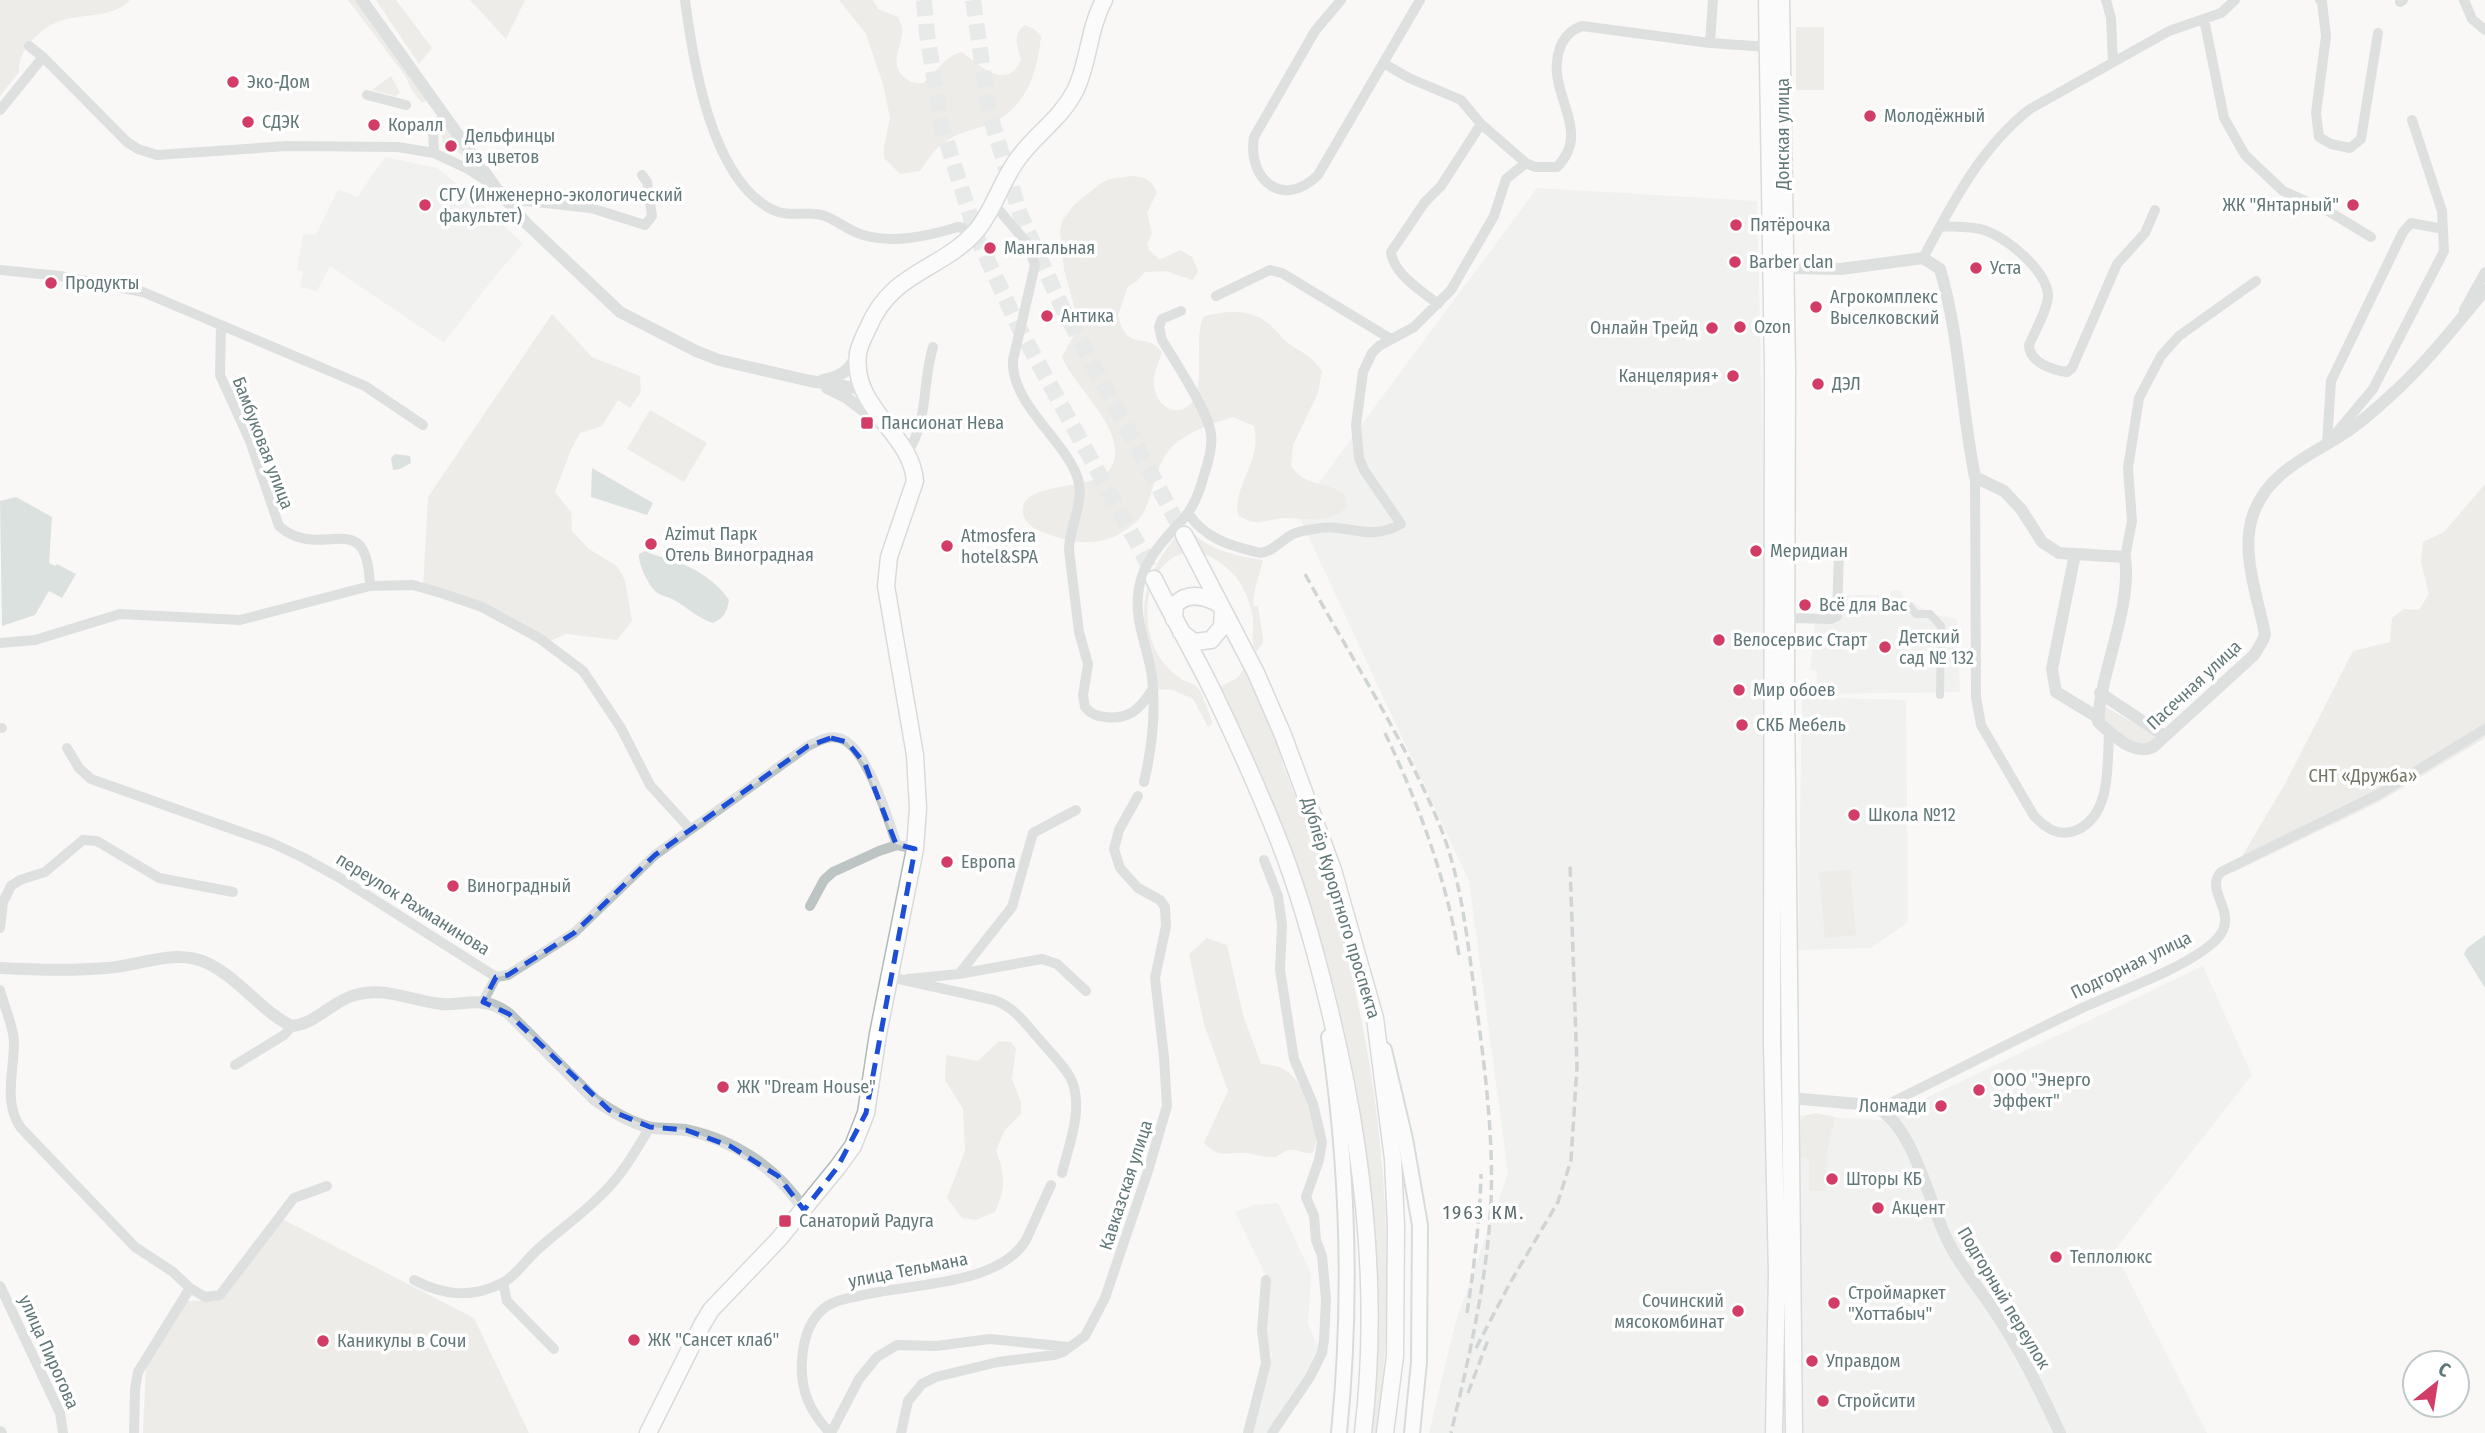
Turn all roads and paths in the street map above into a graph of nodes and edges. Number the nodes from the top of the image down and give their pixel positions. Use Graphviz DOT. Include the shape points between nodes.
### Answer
graph roads {
  1 [pos="362,0"];
  2 [pos="685,0"];
  3 [pos="1104,0"];
  4 [pos="1341,0"];
  5 [pos="1420,0"];
  6 [pos="1713,0"];
  7 [pos="1767,0"];
  8 [pos="1781,0"];
  9 [pos="2106,0"];
  10 [pos="2235,0"];
  11 [pos="2320,0"];
  12 [pos="2464,0"];
  13 [pos="2203,19"];
  14 [pos="2485,30"];
  15 [pos="2378,33"];
  16 [pos="1710,43"];
  17 [pos="29,46"];
  18 [pos="1769,47"];
  19 [pos="43,57"];
  20 [pos="2113,62"];
  21 [pos="1383,63"];
  22 [pos="367,95"];
  23 [pos="407,105"];
  24 [pos="0,110"];
  25 [pos="445,116"];
  26 [pos="2412,120"];
  27 [pos="1481,124"];
  28 [pos="434,153"];
  29 [pos="1526,163"];
  30 [pos="642,174"];
  31 [pos="496,188"];
  32 [pos="509,202"];
  33 [pos="993,203"];
  34 [pos="2155,210"];
  35 [pos="1940,226"];
  36 [pos="2443,229"];
  37 [pos="971,236"];
  38 [pos="2371,237"];
  39 [pos="1923,258"];
  40 [pos="1778,268"];
  41 [pos="0,270"];
  42 [pos="2485,272"];
  43 [pos="2256,281"];
  44 [pos="2485,290"];
  45 [pos="1216,296"];
  46 [pos="1438,304"];
  47 [pos="1181,311"];
  48 [pos="220,325"];
  49 [pos="2455,325"];
  50 [pos="1391,339"];
  51 [pos="933,347"];
  52 [pos="859,352"];
  53 [pos="810,381"];
  54 [pos="863,389"];
  55 [pos="423,425"];
  56 [pos="892,433"];
  57 [pos="2328,444"];
  58 [pos="907,453"];
  59 [pos="1975,477"];
  60 [pos="1188,513"];
  61 [pos="1184,535"];
  62 [pos="1839,550"];
  63 [pos="2075,554"];
  64 [pos="2125,557"];
  65 [pos="1154,579"];
  66 [pos="370,586"];
  67 [pos="1909,606"];
  68 [pos="1221,607"];
  69 [pos="1786,618"];
  70 [pos="1176,625"];
  71 [pos="0,643"];
  72 [pos="1152,690"];
  73 [pos="2100,693"];
  74 [pos="1940,695"];
  75 [pos="2098,719"];
  76 [pos="2485,729"];
  77 [pos="2109,732"];
  78 [pos="2165,736"];
  79 [pos="67,748"];
  80 [pos="1144,782"];
  81 [pos="1138,796"];
  82 [pos="1076,810"];
  83 [pos="690,829"];
  84 [pos="897,845"];
  85 [pos="915,849"];
  86 [pos="1264,860"];
  87 [pos="233,892"];
  88 [pos="810,906"];
  89 [pos="0,928"];
  90 [pos="0,968"];
  91 [pos="1320,970"];
  92 [pos="959,974"];
  93 [pos="496,977"];
  94 [pos="895,979"];
  95 [pos="0,990"];
  96 [pos="1086,991"];
  97 [pos="483,1002"];
  98 [pos="1375,1018"];
  99 [pos="292,1026"];
  100 [pos="235,1065"];
  101 [pos="1790,1098"];
  102 [pos="1880,1108"];
  103 [pos="650,1127"];
  104 [pos="1062,1173"];
  105 [pos="1051,1185"];
  106 [pos="327,1186"];
  107 [pos="804,1210"];
  108 [pos="414,1280"];
  109 [pos="1266,1280"];
  110 [pos="503,1283"];
  111 [pos="0,1286"];
  112 [pos="190,1289"];
  113 [pos="1069,1347"];
  114 [pos="554,1349"];
  115 [pos="63,1433"];
  116 [pos="134,1433"];
  117 [pos="648,1433"];
  118 [pos="830,1433"];
  119 [pos="901,1433"];
  120 [pos="1248,1433"];
  121 [pos="1272,1433"];
  122 [pos="1339,1433"];
  123 [pos="1363,1433"];
  124 [pos="1385,1433"];
  125 [pos="1412,1433"];
  126 [pos="1774,1433"];
  127 [pos="1794,1433"];
  128 [pos="2060,1433"];
  1 -- 25 [label="street"];
  2 -- 37 [label="street" via="693,52 719,147 743,185 761,202 782,214 820,214 864,235 914,237 958,227"];
  3 -- 33 [label="main road" via="1072,96 1056,120 1015,162"];
  4 -- 21 [label="street" via="1315,31 1254,138 1256,170 1265,182 1286,191 1301,189 1318,175"];
  5 -- 21 [label="street"];
  6 -- 16 [label="street"];
  7 -- 18 [label="main road, Донская улица"];
  8 -- 40 [label="main road, Донская улица"];
  9 -- 20 [label="street"];
  10 -- 13 [label="street" via="2221,13"];
  11 -- 15 [label="street" via="2326,36 2316,114 2319,137 2331,144 2350,148 2361,139"];
  12 -- 14 [label="street" via="2472,19"];
  13 -- 20 [label="street" via="2169,31"];
  13 -- 38 [label="street" via="2224,118 2245,155 2284,191"];
  16 -- 18 [label="street"];
  16 -- 29 [label="street" via="1582,26 1573,29 1565,37 1556,64 1556,80 1570,120 1569,150 1557,167"];
  17 -- 19 [label="street"];
  18 -- 40 [label="main road, Донская улица" via="1768,128"];
  19 -- 24 [label="street"];
  19 -- 28 [label="street" via="127,142 158,155 287,146 398,147"];
  20 -- 35 [label="street" via="2012,123 1994,142"];
  21 -- 27 [label="street" via="1461,100"];
  22 -- 23 [label="street"];
  25 -- 28 [label="street" via="433,127"];
  25 -- 31 [label="street"];
  26 -- 36 [label="street, Пасечная улица" via="2442,211"];
  27 -- 29 [label="street"];
  27 -- 46 [label="street" via="1391,252 1405,277"];
  28 -- 31 [label="street"];
  29 -- 46 [label="street" via="1507,179 1490,223"];
  30 -- 32 [label="street" via="652,216 645,225 592,208"];
  31 -- 32 [label="street"];
  32 -- 53 [label="street" via="620,312 719,360"];
  33 -- 37 [label="main road"];
  33 -- 72 [label="street" via="1027,243 1035,265 1013,360 1014,376 1079,482 1069,550 1079,632 1088,664 1085,707 1094,715 1123,718 1142,705"];
  34 -- 35 [label="street" via="2139,241 2117,264 2067,372 2029,354 2048,295 2035,266 1983,230"];
  35 -- 39 [label="street"];
  36 -- 57 [label="street, Пасечная улица" via="2444,251 2373,388"];
  36 -- 57 [label="street" via="2411,222 2403,232 2331,381"];
  37 -- 52 [label="main road" via="893,289 875,312"];
  39 -- 40 [label="street" via="1841,270"];
  39 -- 59 [label="street" via="1940,269 1945,288"];
  40 -- 69 [label="main road"];
  40 -- 126 [label="main road"];
  41 -- 48 [label="street" via="143,292"];
  42 -- 49 [label="street"];
  43 -- 64 [label="street" via="2179,336 2161,356 2139,398 2128,468 2132,521"];
  44 -- 49 [label="street, Пасечная улица"];
  45 -- 50 [label="street" via="1270,270"];
  46 -- 50 [label="street" via="1414,327"];
  47 -- 60 [label="street" via="1162,319 1158,327 1212,434 1199,496"];
  48 -- 55 [label="street" via="365,386"];
  48 -- 66 [label="street, Бамбуковая улица" via="220,375 250,442 279,526 303,540 348,539 359,544 369,564"];
  49 -- 57 [label="street, Пасечная улица" via="2391,396"];
  50 -- 60 [label="street" via="1372,353 1363,372 1356,442 1364,470 1401,524 1373,534 1318,528 1294,534 1260,553 1210,536"];
  51 -- 58 [label="street" via="925,404"];
  52 -- 53 [label="street" via="844,373"];
  52 -- 54 [label="main road"];
  53 -- 54 [label="street"];
  53 -- 56 [label="street" via="846,398"];
  54 -- 56 [label="main road"];
  56 -- 58 [label="main road"];
  57 -- 78 [label="street, Пасечная улица" via="2282,473 2263,495 2251,521 2249,553 2264,634 2260,646"];
  58 -- 85 [label="main road" via="915,481 889,557 886,586 915,755"];
  59 -- 63 [label="street" via="2004,491 2042,542 2059,553"];
  59 -- 77 [label="street" via="1978,717 2034,816 2045,827 2068,833 2092,819 2104,790"];
  60 -- 72 [label="street" via="1156,548 1139,589 1139,627"];
  61 -- 68 [label="main road, Дублёр Курортного проспекта"];
  62 -- 69 [label="street" via="1837,616"];
  63 -- 64 [label="street"];
  63 -- 75 [label="street" via="2053,669 2056,692"];
  64 -- 73 [label="street" via="2125,591"];
  65 -- 70 [label="main road, Дублёр Курортного проспекта"];
  66 -- 71 [label="street" via="240,620 120,614 35,640"];
  66 -- 83 [label="street" via="413,585 441,593 482,607 552,646 583,671 621,728 650,785"];
  67 -- 74 [label="street" via="1916,614 1930,614 1941,626"];
  68 -- 70 [label="main road" via="1201,596 1185,597 1175,605"];
  68 -- 70 [label="main road" via="1222,626 1211,640 1194,642"];
  68 -- 98 [label="main road, Дублёр Курортного проспекта" via="1304,786"];
  69 -- 101 [label="main road"];
  70 -- 91 [label="main road, Дублёр Курортного проспекта" via="1214,695 1276,832"];
  72 -- 80 [label="street" via="1153,737"];
  73 -- 75 [label="street"];
  73 -- 78 [label="street"];
  75 -- 77 [label="street"];
  76 -- 102 [label="street, Подгорная улица" via="2379,794 2221,872 2216,886 2226,913 2224,928 2192,959"];
  77 -- 78 [label="street, Пасечная улица" via="2138,750 2153,747"];
  79 -- 93 [label="street, переулок Рахманинова" via="91,779 302,857"];
  81 -- 113 [label="street, Кавказская улица" via="1118,830 1114,849 1120,868 1165,907 1166,926 1154,978 1167,1106 1105,1298 1091,1329"];
  82 -- 92 [label="street" via="1033,833 1012,908"];
  83 -- 84 [label="street, переулок Рахманинова" via="808,746 838,738 854,749 876,784"];
  83 -- 93 [label="street, переулок Рахманинова" via="655,855 574,933 508,975"];
  84 -- 85 [label="street"];
  84 -- 88 [label="street" via="833,872"];
  85 -- 94 [label="main road"];
  86 -- 121 [label="street" via="1282,925 1280,970 1294,1059 1314,1104 1322,1142 1306,1197 1322,1256 1326,1299 1322,1353"];
  87 -- 89 [label="street" via="159,878 97,841 83,840 45,872 10,886"];
  90 -- 99 [label="street" via="110,968 195,958 224,972"];
  91 -- 122 [label="main road" via="1337,1090 1346,1232 1346,1367"];
  91 -- 123 [label="main road, Дублёр Курортного проспекта" via="1344,1068 1364,1192 1369,1335"];
  92 -- 94 [label="street"];
  92 -- 96 [label="street" via="1042,959 1057,964"];
  93 -- 97 [label="street"];
  94 -- 104 [label="street" via="1001,1003 1018,1015 1065,1070 1075,1090 1076,1117"];
  94 -- 107 [label="main road" via="862,1128"];
  95 -- 112 [label="street" via="14,1042 13,1118 135,1247"];
  97 -- 99 [label="street" via="444,1005 366,992"];
  97 -- 103 [label="street" via="509,1014 595,1100"];
  98 -- 124 [label="main road, Дублёр Курортного проспекта" via="1393,1159 1396,1240 1395,1356"];
  98 -- 125 [label="main road" via="1393,1081 1420,1225 1419,1362"];
  99 -- 100 [label="street"];
  101 -- 102 [label="street"];
  101 -- 127 [label="main road"];
  102 -- 128 [label="street, Подгорный переулок" via="1909,1147 1959,1262 2002,1321"];
  103 -- 107 [label="street" via="706,1136 756,1160 789,1187"];
  103 -- 110 [label="street" via="606,1191"];
  105 -- 118 [label="street, улица Тельмана" via="1026,1240 1005,1262 956,1278 837,1301 821,1311 807,1332 802,1372 811,1409"];
  106 -- 112 [label="street" via="294,1198 220,1295 205,1297"];
  107 -- 117 [label="main road" via="711,1310"];
  108 -- 110 [label="street" via="449,1294 473,1293"];
  109 -- 120 [label="street" via="1262,1330 1266,1363"];
  110 -- 114 [label="street" via="507,1301"];
  111 -- 115 [label="street, улица Пирогова" via="60,1413"];
  112 -- 116 [label="street" via="138,1372"];
  113 -- 118 [label="street" via="990,1339 936,1346 897,1345 877,1357 859,1380"];
  113 -- 119 [label="street, Кавказская улица" via="1054,1355 998,1362 922,1384 908,1401"];
}
